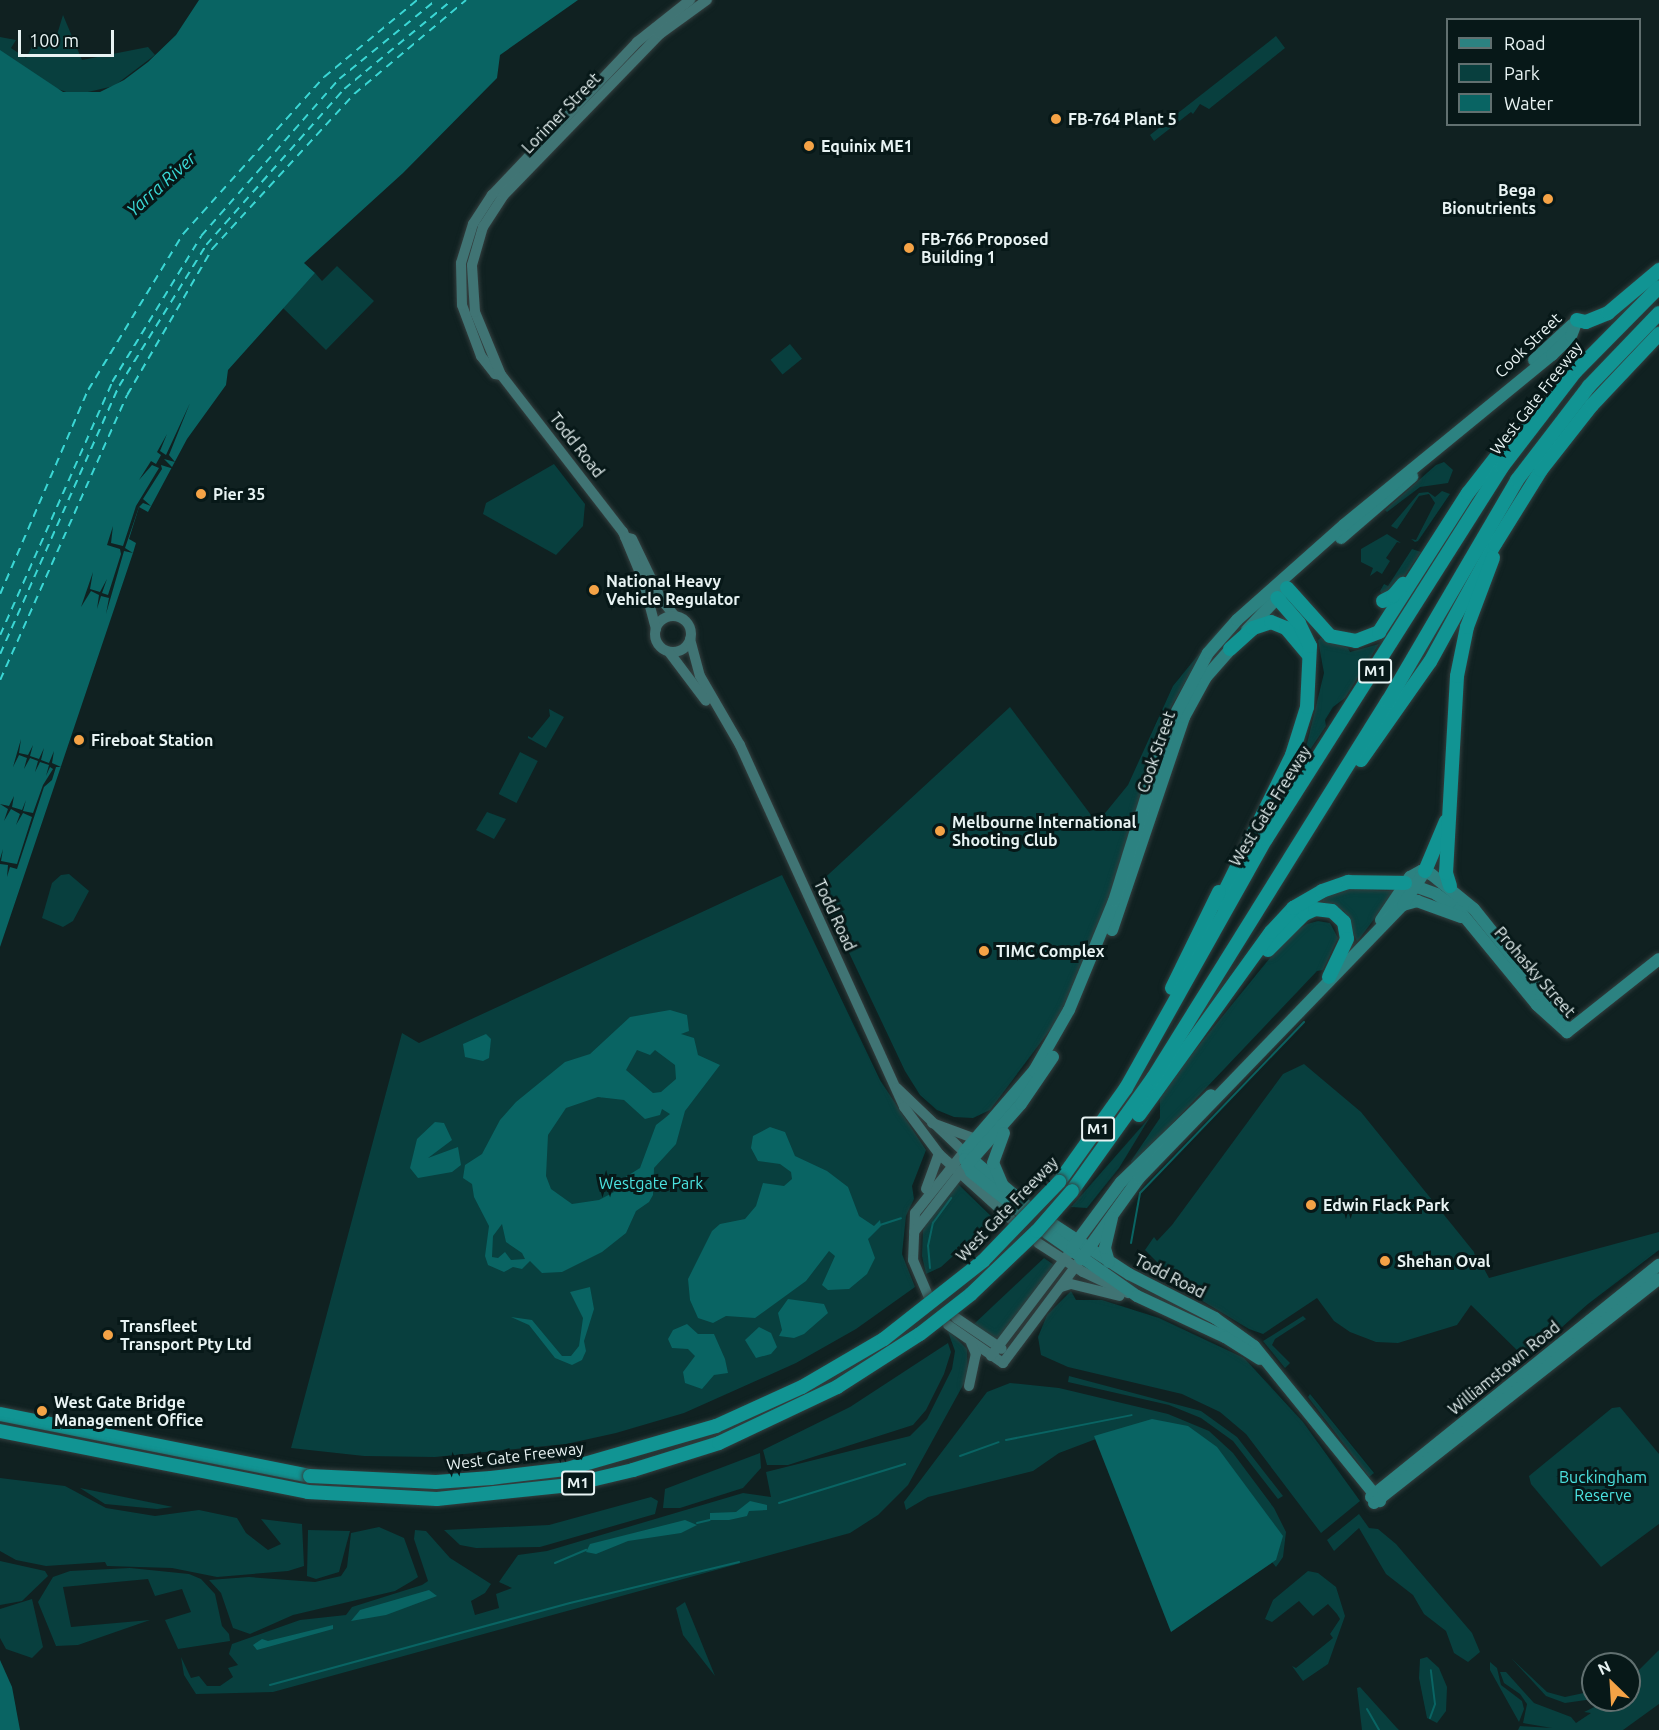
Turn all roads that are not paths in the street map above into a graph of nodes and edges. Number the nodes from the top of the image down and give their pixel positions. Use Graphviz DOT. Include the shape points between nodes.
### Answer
graph roads {
  1 [pos="690,0"];
  2 [pos="707,0"];
  3 [pos="595,93"];
  4 [pos="1659,270"];
  5 [pos="466,272"];
  6 [pos="1659,279"];
  7 [pos="1659,287"];
  8 [pos="1659,314"];
  9 [pos="1577,320"];
  10 [pos="1623,321"];
  11 [pos="1659,334"];
  12 [pos="1576,371"];
  13 [pos="626,537"];
  14 [pos="1436,542"];
  15 [pos="1495,544"];
  16 [pos="1279,589"];
  17 [pos="1383,601"];
  18 [pos="675,616"];
  19 [pos="656,629"];
  20 [pos="690,639"];
  21 [pos="1230,649"];
  22 [pos="669,652"];
  23 [pos="1308,654"];
  24 [pos="743,756"];
  25 [pos="1452,796"];
  26 [pos="1270,797"];
  27 [pos="1303,839"];
  28 [pos="1425,871"];
  29 [pos="1410,882"];
  30 [pos="1450,886"];
  31 [pos="1402,905"];
  32 [pos="1468,920"];
  33 [pos="1377,928"];
  34 [pos="1659,959"];
  35 [pos="1329,977"];
  36 [pos="1186,980"];
  37 [pos="1205,1026"];
  38 [pos="1567,1032"];
  39 [pos="1135,1074"];
  40 [pos="1225,1085"];
  41 [pos="897,1087"];
  42 [pos="1021,1104"];
  43 [pos="932,1123"];
  44 [pos="976,1139"];
  45 [pos="939,1154"];
  46 [pos="963,1163"];
  47 [pos="1003,1186"];
  48 [pos="1074,1189"];
  49 [pos="1121,1200"];
  50 [pos="920,1203"];
  51 [pos="1091,1222"];
  52 [pos="1049,1231"];
  53 [pos="914,1233"];
  54 [pos="1076,1255"];
  55 [pos="1109,1262"];
  56 [pos="1659,1265"];
  57 [pos="1659,1279"];
  58 [pos="1061,1287"];
  59 [pos="928,1296"];
  60 [pos="1142,1299"];
  61 [pos="969,1341"];
  62 [pos="995,1352"];
  63 [pos="1266,1363"];
  64 [pos="969,1386"];
  65 [pos="0,1414"];
  66 [pos="0,1431"];
  67 [pos="1375,1499"];
  1 -- 3 [label="main road, Lorimer Street" via="649,30"];
  2 -- 3 [label="main road, Lorimer Street" via="660,34"];
  3 -- 5 [label="main road, Lorimer Street" via="483,207 467,238"];
  4 -- 9 [label="highway" via="1608,313 1592,320"];
  5 -- 13 [label="main road, Todd Road" via="462,304 484,362 501,375"];
  6 -- 10 [label="highway"];
  7 -- 10 [label="highway, West Gate Freeway / M1"];
  8 -- 27 [label="highway, West Gate Freeway / M1" via="1589,386 1517,480"];
  9 -- 16 [label="main road, Cook Street" via="1567,341 1503,392"];
  10 -- 12 [label="highway, West Gate Freeway / M1"];
  11 -- 15 [label="highway, M1" via="1592,405 1541,471"];
  12 -- 14 [label="highway" via="1528,416 1468,493"];
  12 -- 36 [label="highway, West Gate Freeway / M1" via="1497,475 1266,839"];
  13 -- 18 [label="main road, Todd Road" via="632,539 661,599"];
  13 -- 19 [label="main road, Todd Road"];
  14 -- 16 [label="highway" via="1391,617 1366,639 1344,641 1326,634"];
  14 -- 17 [label="highway" via="1398,591"];
  15 -- 25 [label="highway" via="1461,653"];
  15 -- 27 [label="highway, M1" via="1418,680"];
  16 -- 21 [label="main road, Cook Street"];
  16 -- 23 [label="highway" via="1306,635"];
  16 -- 44 [label="main road, Cook Street" via="1222,636 1186,689 1163,740 1114,901 1081,984 1040,1063"];
  18 -- 19 [label="main road" via="662,620"];
  18 -- 20 [label="main road" via="688,624"];
  19 -- 22 [label="main road" via="658,643"];
  20 -- 22 [label="main road" via="682,649"];
  20 -- 24 [label="main road, Todd Road" via="700,676"];
  21 -- 23 [label="highway" via="1253,628 1271,622 1286,628"];
  21 -- 42 [label="main road, Cook Street" via="1206,677 1184,717 1137,867 1094,974 1064,1038"];
  22 -- 24 [label="main road, Todd Road"];
  23 -- 26 [label="highway" via="1309,686 1302,727"];
  24 -- 41 [label="main road, Todd Road"];
  25 -- 28 [label="highway" via="1442,833"];
  25 -- 30 [label="highway" via="1446,873"];
  26 -- 36 [label="highway"];
  26 -- 39 [label="highway" via="1261,804 1136,1059"];
  27 -- 48 [label="highway, West Gate Freeway / M1" via="1153,1078"];
  28 -- 29 [label="main road"];
  28 -- 30 [label="main road, Prohasky Street"];
  29 -- 31 [label="main road"];
  29 -- 32 [label="main road, Prohasky Street" via="1444,899"];
  29 -- 33 [label="main road"];
  29 -- 37 [label="highway" via="1348,882 1300,903 1271,932"];
  30 -- 38 [label="main road, Prohasky Street" via="1524,970 1563,1020"];
  31 -- 32 [label="main road" via="1417,902"];
  31 -- 33 [label="main road"];
  32 -- 38 [label="main road, Prohasky Street" via="1537,1005"];
  33 -- 35 [label="main road"];
  34 -- 38 [label="main road"];
  35 -- 37 [label="highway" via="1346,944 1347,930 1336,914 1315,909 1279,937"];
  35 -- 40 [label="main road"];
  36 -- 39 [label="highway, West Gate Freeway / M1"];
  37 -- 48 [label="highway" via="1127,1131"];
  39 -- 65 [label="highway, West Gate Freeway / M1, bridge" via="1059,1182 960,1281 884,1339 829,1373 716,1426 567,1469 436,1482 310,1476"];
  40 -- 49 [label="main road"];
  40 -- 51 [label="main road" via="1201,1102 1148,1154"];
  41 -- 43 [label="main road, Todd Road"];
  41 -- 45 [label="main road, Todd Road" via="911,1119"];
  42 -- 46 [label="main road, Cook Street"];
  42 -- 47 [label="main road" via="993,1154 993,1168"];
  43 -- 44 [label="main road"];
  43 -- 46 [label="main road, Todd Road"];
  44 -- 46 [label="main road, Cook Street"];
  45 -- 46 [label="main road, Todd Road"];
  45 -- 50 [label="main road"];
  46 -- 47 [label="main road, Todd Road"];
  46 -- 47 [label="main road, Todd Road" via="1019,1212"];
  46 -- 50 [label="main road"];
  46 -- 53 [label="main road"];
  48 -- 66 [label="highway, West Gate Freeway / M1, bridge" via="1019,1250 970,1294 920,1334 837,1387 719,1443 570,1485 437,1499 308,1492"];
  49 -- 54 [label="main road"];
  49 -- 55 [label="main road" via="1107,1238 1105,1253"];
  50 -- 53 [label="main road"];
  51 -- 52 [label="main road" via="1079,1228"];
  51 -- 54 [label="main road"];
  52 -- 54 [label="main road, Todd Road"];
  52 -- 54 [label="main road, Todd Road"];
  53 -- 59 [label="main road" via="915,1270"];
  54 -- 55 [label="main road, Todd Road"];
  54 -- 58 [label="main road"];
  54 -- 60 [label="main road, Todd Road"];
  54 -- 62 [label="main road"];
  55 -- 63 [label="main road, Todd Road" via="1215,1318 1254,1346"];
  56 -- 67 [label="main road, Williamstown Road"];
  57 -- 67 [label="main road, Williamstown Road"];
  58 -- 60 [label="main road" via="1071,1284"];
  58 -- 62 [label="main road" via="1006,1359"];
  60 -- 63 [label="main road, Todd Road" via="1225,1337"];
  61 -- 62 [label="main road"];
  61 -- 62 [label="main road" via="952,1321"];
  61 -- 64 [label="main road" via="976,1354"];
  63 -- 67 [label="main road, Todd Road"];
}
